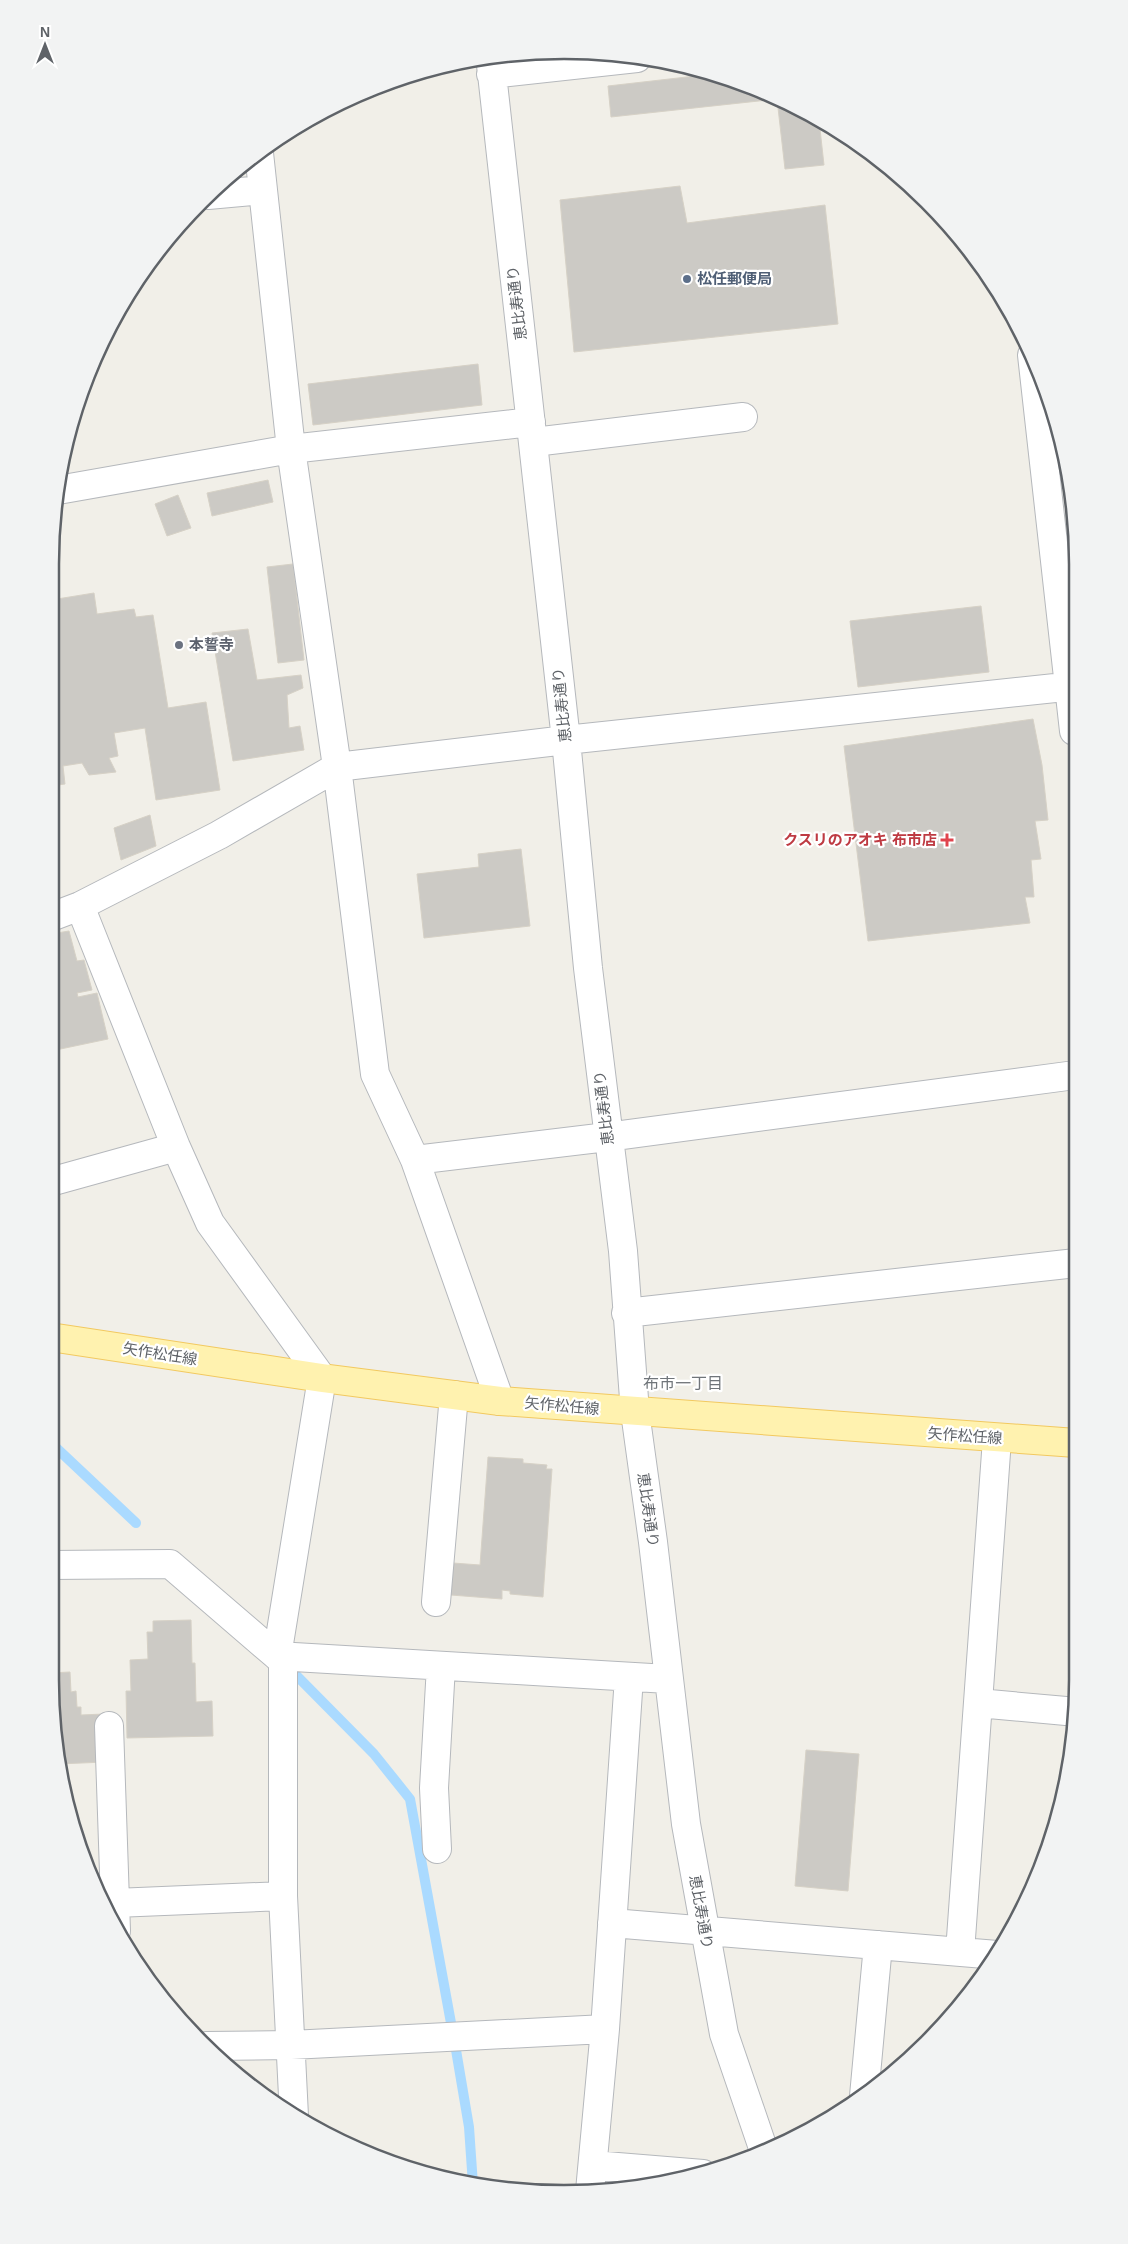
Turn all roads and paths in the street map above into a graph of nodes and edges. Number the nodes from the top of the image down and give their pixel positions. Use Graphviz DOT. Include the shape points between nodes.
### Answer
graph roads {
  1 [pos="596,60"];
  2 [pos="491,65"];
  3 [pos="260,160"];
  4 [pos="263,190"];
  5 [pos="220,195"];
  6 [pos="1042,401"];
  7 [pos="743,417"];
  8 [pos="532,432"];
  9 [pos="291,450"];
  10 [pos="64,489"];
  11 [pos="1069,658"];
  12 [pos="1069,686"];
  13 [pos="566,740"];
  14 [pos="337,767"];
  15 [pos="80,906"];
  16 [pos="59,914"];
  17 [pos="1069,1076"];
  18 [pos="607,1137"];
  19 [pos="176,1147"];
  20 [pos="415,1160"];
  21 [pos="59,1180"];
  22 [pos="1069,1264"];
  23 [pos="626,1313"];
  24 [pos="59,1338"];
  25 [pos="322,1378"];
  26 [pos="454,1395"];
  27 [pos="500,1401"];
  28 [pos="635,1412"];
  29 [pos="997,1439"];
  30 [pos="1069,1443"];
  31 [pos="59,1565"];
  32 [pos="436,1602"];
  33 [pos="278,1656"];
  34 [pos="441,1666"];
  35 [pos="629,1677"];
  36 [pos="668,1679"];
  37 [pos="978,1703"];
  38 [pos="1068,1711"];
  39 [pos="108,1726"];
  40 [pos="437,1849"];
  41 [pos="283,1896"];
  42 [pos="115,1903"];
  43 [pos="115,1912"];
  44 [pos="612,1923"];
  45 [pos="704,1931"];
  46 [pos="878,1945"];
  47 [pos="960,1952"];
  48 [pos="988,1954"];
  49 [pos="605,2029"];
  50 [pos="291,2045"];
  51 [pos="216,2046"];
  52 [pos="865,2086"];
  53 [pos="294,2107"];
  54 [pos="762,2145"];
  55 [pos="666,2175"];
  56 [pos="592,2178"];
  1 -- 2 [label="street"];
  2 -- 8 [label="street, 恵比寿通り"];
  3 -- 4 [label="street"];
  4 -- 5 [label="street"];
  4 -- 9 [label="street"];
  6 -- 11 [label="street"];
  7 -- 8 [label="street"];
  8 -- 9 [label="street"];
  8 -- 13 [label="street, 恵比寿通り"];
  9 -- 10 [label="street"];
  9 -- 14 [label="street"];
  12 -- 13 [label="street"];
  13 -- 14 [label="street"];
  13 -- 18 [label="street, 恵比寿通り"];
  14 -- 15 [label="street" via="219,834"];
  14 -- 20 [label="street" via="375,1074"];
  15 -- 16 [label="street"];
  15 -- 19 [label="street"];
  17 -- 18 [label="street"];
  18 -- 20 [label="street"];
  18 -- 23 [label="street, 恵比寿通り" via="623,1252"];
  19 -- 21 [label="street"];
  19 -- 25 [label="street" via="210,1223"];
  20 -- 27 [label="street"];
  22 -- 23 [label="street"];
  23 -- 28 [label="street, 恵比寿通り"];
  24 -- 25 [label="main road, 矢作松任線"];
  25 -- 26 [label="main road, 矢作松任線"];
  25 -- 33 [label="street"];
  26 -- 27 [label="main road, 矢作松任線"];
  26 -- 32 [label="street"];
  27 -- 28 [label="main road, 矢作松任線"];
  28 -- 29 [label="main road, 矢作松任線"];
  28 -- 36 [label="street, 恵比寿通り"];
  29 -- 30 [label="main road, 矢作松任線"];
  29 -- 37 [label="street"];
  31 -- 33 [label="street" via="170,1564"];
  33 -- 34 [label="street"];
  33 -- 41 [label="street" via="283,1661"];
  34 -- 35 [label="street"];
  34 -- 40 [label="street" via="434,1788"];
  35 -- 36 [label="street"];
  35 -- 44 [label="street"];
  36 -- 45 [label="street, 恵比寿通り" via="686,1824"];
  37 -- 38 [label="street"];
  37 -- 47 [label="street"];
  39 -- 42 [label="street"];
  41 -- 42 [label="street"];
  41 -- 50 [label="street"];
  42 -- 43 [label="street"];
  44 -- 45 [label="street"];
  44 -- 49 [label="street"];
  45 -- 46 [label="street"];
  45 -- 54 [label="street, 恵比寿通り" via="724,2034"];
  46 -- 47 [label="street"];
  46 -- 52 [label="street"];
  47 -- 48 [label="street"];
  49 -- 50 [label="street"];
  49 -- 56 [label="street"];
  50 -- 51 [label="street"];
  50 -- 53 [label="street"];
  55 -- 56 [label="street"];
}
